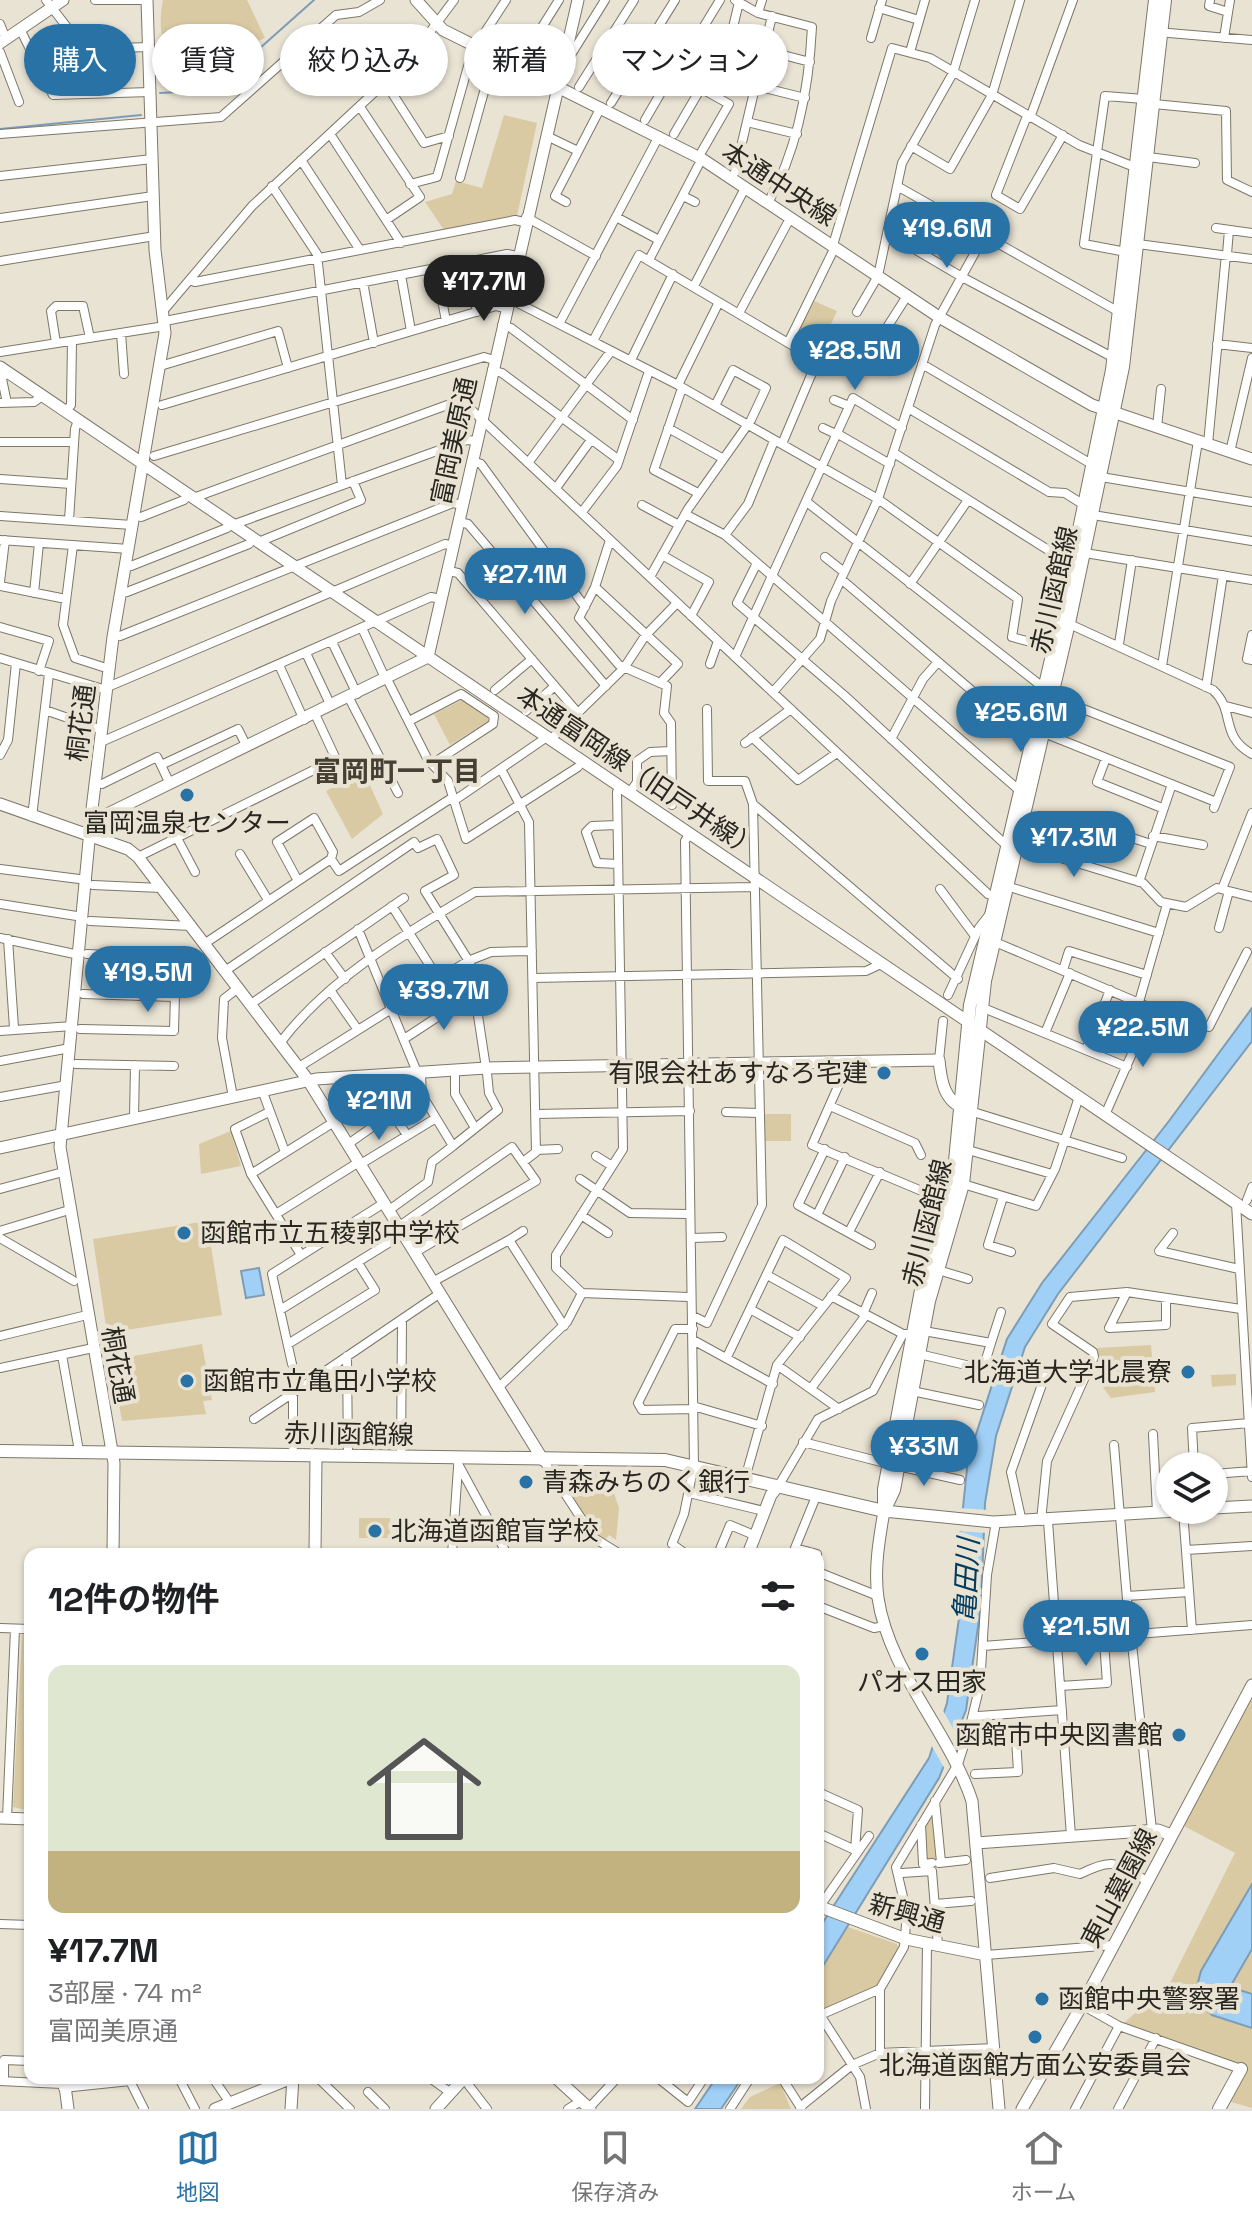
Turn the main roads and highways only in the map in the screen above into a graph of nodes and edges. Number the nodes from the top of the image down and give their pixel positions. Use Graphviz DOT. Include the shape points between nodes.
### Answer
graph roads {
  1 [pos="1155,0"];
  2 [pos="1164,0"];
  3 [pos="1157,32"];
  4 [pos="1143,165"];
  5 [pos="1109,411"];
  6 [pos="1088,510"];
  7 [pos="1065,622"];
  8 [pos="1049,692"];
  9 [pos="1012,846"];
  10 [pos="1001,891"];
  11 [pos="973,1027"];
  12 [pos="965,1109"];
  13 [pos="913,1333"];
  14 [pos="0,1451"];
  15 [pos="894,1465"];
  16 [pos="1241,2069"];
  17 [pos="1219,2109"];
  1 -- 3 [label="main road, 赤川函館線"];
  2 -- 3 [label="main road, 赤川函館線"];
  3 -- 4 [label="main road, 赤川函館線"];
  4 -- 5 [label="main road, 赤川函館線" via="1126,252"];
  4 -- 5 [label="main road, 赤川函館線" via="1126,351"];
  5 -- 6 [label="main road, 赤川函館線" via="1093,465"];
  5 -- 6 [label="main road, 赤川函館線" via="1101,477"];
  6 -- 7 [label="main road, 赤川函館線" via="1072,565"];
  6 -- 7 [label="main road, 赤川函館線" via="1085,553"];
  7 -- 8 [label="main road, 赤川函館線"];
  7 -- 8 [label="main road, 赤川函館線" via="1053,648"];
  8 -- 9 [label="main road, 赤川函館線" via="1031,741"];
  8 -- 9 [label="main road, 赤川函館線" via="1023,822"];
  9 -- 10 [label="main road, 赤川函館線"];
  10 -- 11 [label="main road, 赤川函館線" via="995,942"];
  10 -- 11 [label="main road, 赤川函館線" via="990,913"];
  11 -- 12 [label="main road, 赤川函館線"];
  12 -- 13 [label="main road, 赤川函館線" via="948,1202"];
  12 -- 13 [label="main road, 赤川函館線" via="968,1150 963,1184"];
  13 -- 15 [label="main road, 赤川函館線"];
  13 -- 15 [label="main road, 赤川函館線" via="919,1354"];
  14 -- 15 [label="main road, 赤川函館線" via="665,1460 884,1511"];
  16 -- 17 [label="main road"];
}
